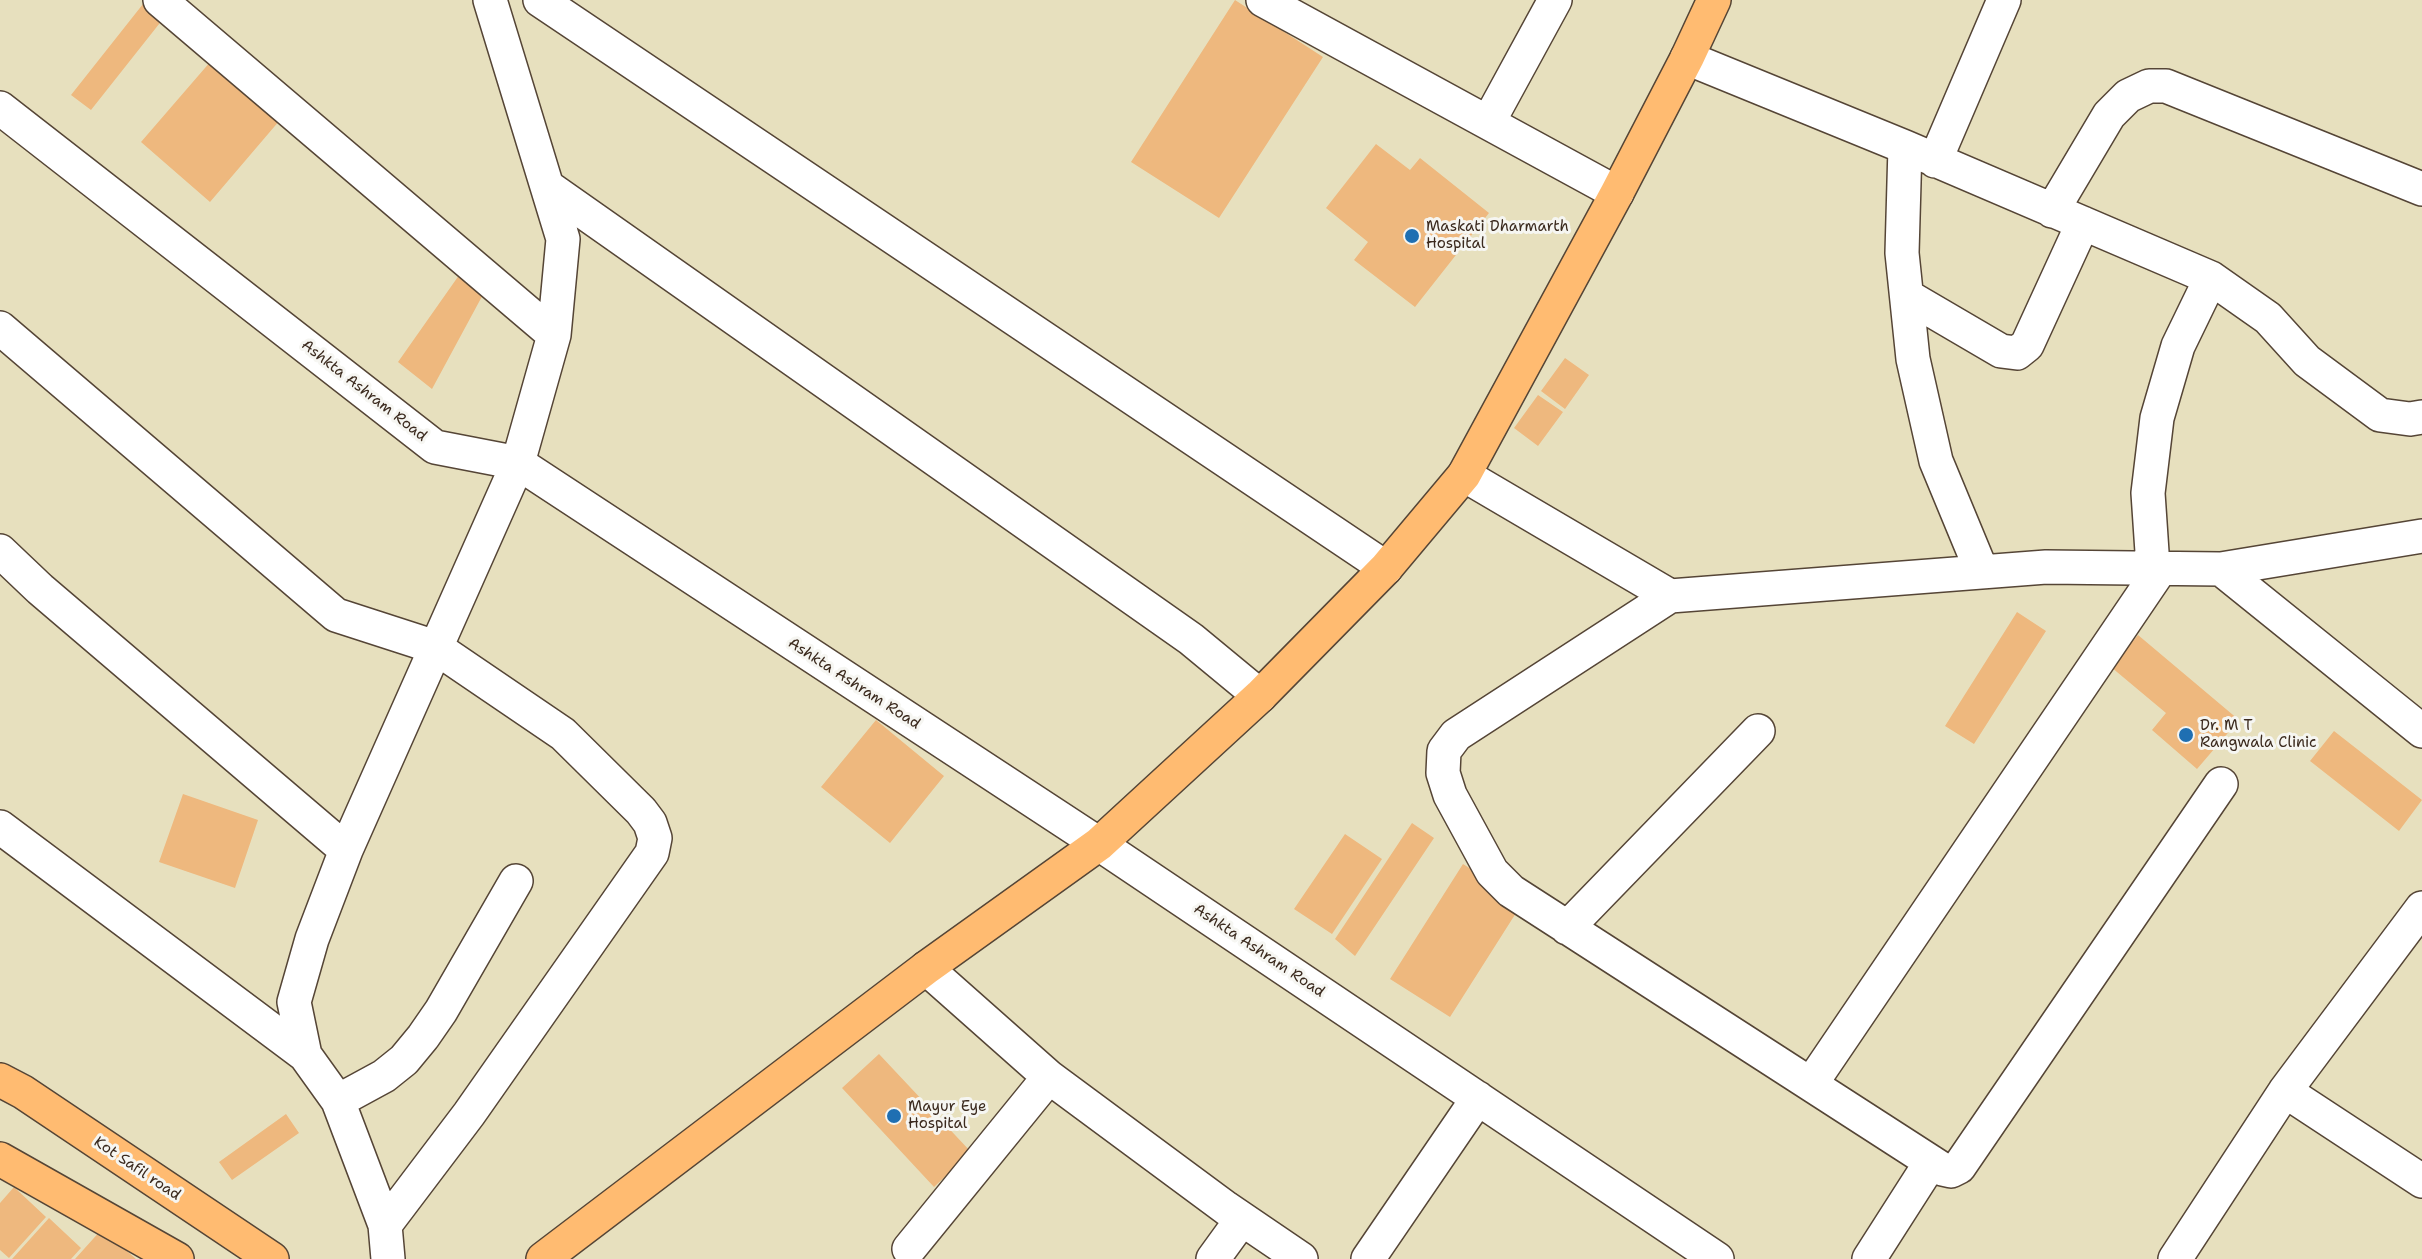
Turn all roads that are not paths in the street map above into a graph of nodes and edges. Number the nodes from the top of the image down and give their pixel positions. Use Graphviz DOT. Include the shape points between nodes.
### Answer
graph roads {
  1 [pos="160,0"];
  2 [pos="489,0"];
  3 [pos="540,0"];
  4 [pos="1263,0"];
  5 [pos="1555,0"];
  6 [pos="1714,0"];
  7 [pos="2004,0"];
  8 [pos="1687,58"];
  9 [pos="0,108"];
  10 [pos="1489,121"];
  11 [pos="1905,147"];
  12 [pos="1935,161"];
  13 [pos="548,187"];
  14 [pos="2422,189"];
  15 [pos="1617,193"];
  16 [pos="2052,211"];
  17 [pos="2083,224"];
  18 [pos="2211,278"];
  19 [pos="1906,296"];
  20 [pos="0,328"];
  21 [pos="554,335"];
  22 [pos="2422,417"];
  23 [pos="518,463"];
  24 [pos="1464,475"];
  25 [pos="2422,536"];
  26 [pos="0,551"];
  27 [pos="1386,568"];
  28 [pos="2157,568"];
  29 [pos="2221,569"];
  30 [pos="1982,572"];
  31 [pos="1670,596"];
  32 [pos="435,647"];
  33 [pos="1260,696"];
  34 [pos="1758,731"];
  35 [pos="2422,731"];
  36 [pos="2221,784"];
  37 [pos="0,827"];
  38 [pos="1099,844"];
  39 [pos="346,850"];
  40 [pos="516,881"];
  41 [pos="2422,908"];
  42 [pos="1567,928"];
  43 [pos="926,968"];
  44 [pos="305,1055"];
  45 [pos="1049,1077"];
  46 [pos="0,1080"];
  47 [pos="1811,1084"];
  48 [pos="2285,1091"];
  49 [pos="1478,1098"];
  50 [pos="338,1101"];
  51 [pos="0,1159"];
  52 [pos="1931,1162"];
  53 [pos="2422,1181"];
  54 [pos="1242,1219"];
  55 [pos="385,1225"];
  56 [pos="909,1249"];
  57 [pos="177,1259"];
  58 [pos="272,1259"];
  59 [pos="388,1259"];
  60 [pos="543,1259"];
  61 [pos="1213,1259"];
  62 [pos="1301,1259"];
  63 [pos="1368,1259"];
  64 [pos="1717,1259"];
  65 [pos="1869,1259"];
  66 [pos="2175,1259"];
  1 -- 21 [label="street"];
  2 -- 13 [label="street"];
  3 -- 27 [label="street"];
  4 -- 10 [label="street"];
  5 -- 10 [label="street"];
  6 -- 8 [label="main road"];
  7 -- 12 [label="street"];
  8 -- 11 [label="street"];
  8 -- 15 [label="main road"];
  9 -- 23 [label="street, Ashkta Ashram Road" via="435,447"];
  10 -- 15 [label="street"];
  11 -- 12 [label="street"];
  11 -- 19 [label="street" via="1902,253"];
  12 -- 16 [label="street"];
  13 -- 21 [label="street" via="563,239"];
  13 -- 33 [label="street" via="1191,639"];
  14 -- 16 [label="street" via="2166,86 2149,86 2128,96 2109,115"];
  15 -- 24 [label="main road"];
  16 -- 17 [label="street"];
  17 -- 18 [label="street"];
  17 -- 19 [label="street" via="2027,345 2017,353 2001,351"];
  18 -- 22 [label="street" via="2268,318 2307,361 2380,415"];
  18 -- 28 [label="street" via="2178,346 2157,418 2148,492"];
  19 -- 30 [label="street" via="1913,358 1936,461"];
  20 -- 32 [label="street" via="336,615"];
  21 -- 23 [label="street"];
  23 -- 32 [label="street"];
  23 -- 38 [label="street, Ashkta Ashram Road"];
  24 -- 27 [label="main road"];
  24 -- 31 [label="street"];
  25 -- 29 [label="street"];
  26 -- 39 [label="street"];
  27 -- 33 [label="main road"];
  28 -- 29 [label="street"];
  28 -- 30 [label="street" via="2046,567"];
  28 -- 47 [label="street"];
  29 -- 35 [label="street"];
  30 -- 31 [label="street"];
  31 -- 42 [label="street" via="1456,735 1444,751 1443,773 1450,795 1492,872 1511,891"];
  32 -- 39 [label="street"];
  32 -- 55 [label="street" via="563,734 641,811 656,838 652,853 532,1025"];
  33 -- 38 [label="main road"];
  34 -- 42 [label="street"];
  36 -- 52 [label="street" via="1959,1167 1951,1171"];
  37 -- 44 [label="street"];
  38 -- 43 [label="main road"];
  38 -- 49 [label="street, Ashkta Ashram Road"];
  39 -- 44 [label="street" via="312,939 294,1002"];
  40 -- 50 [label="street" via="423,1037 384,1076"];
  41 -- 48 [label="street"];
  42 -- 47 [label="street"];
  43 -- 45 [label="street"];
  43 -- 60 [label="main road"];
  44 -- 50 [label="street"];
  45 -- 54 [label="street"];
  45 -- 56 [label="street"];
  46 -- 58 [label="main road, Kot Safil road"];
  47 -- 52 [label="street"];
  48 -- 53 [label="street"];
  48 -- 66 [label="street"];
  49 -- 63 [label="street"];
  49 -- 64 [label="street, Ashkta Ashram Road"];
  50 -- 55 [label="street"];
  51 -- 57 [label="main road"];
  52 -- 65 [label="street"];
  54 -- 61 [label="street"];
  54 -- 62 [label="street"];
  55 -- 59 [label="street"];
}
